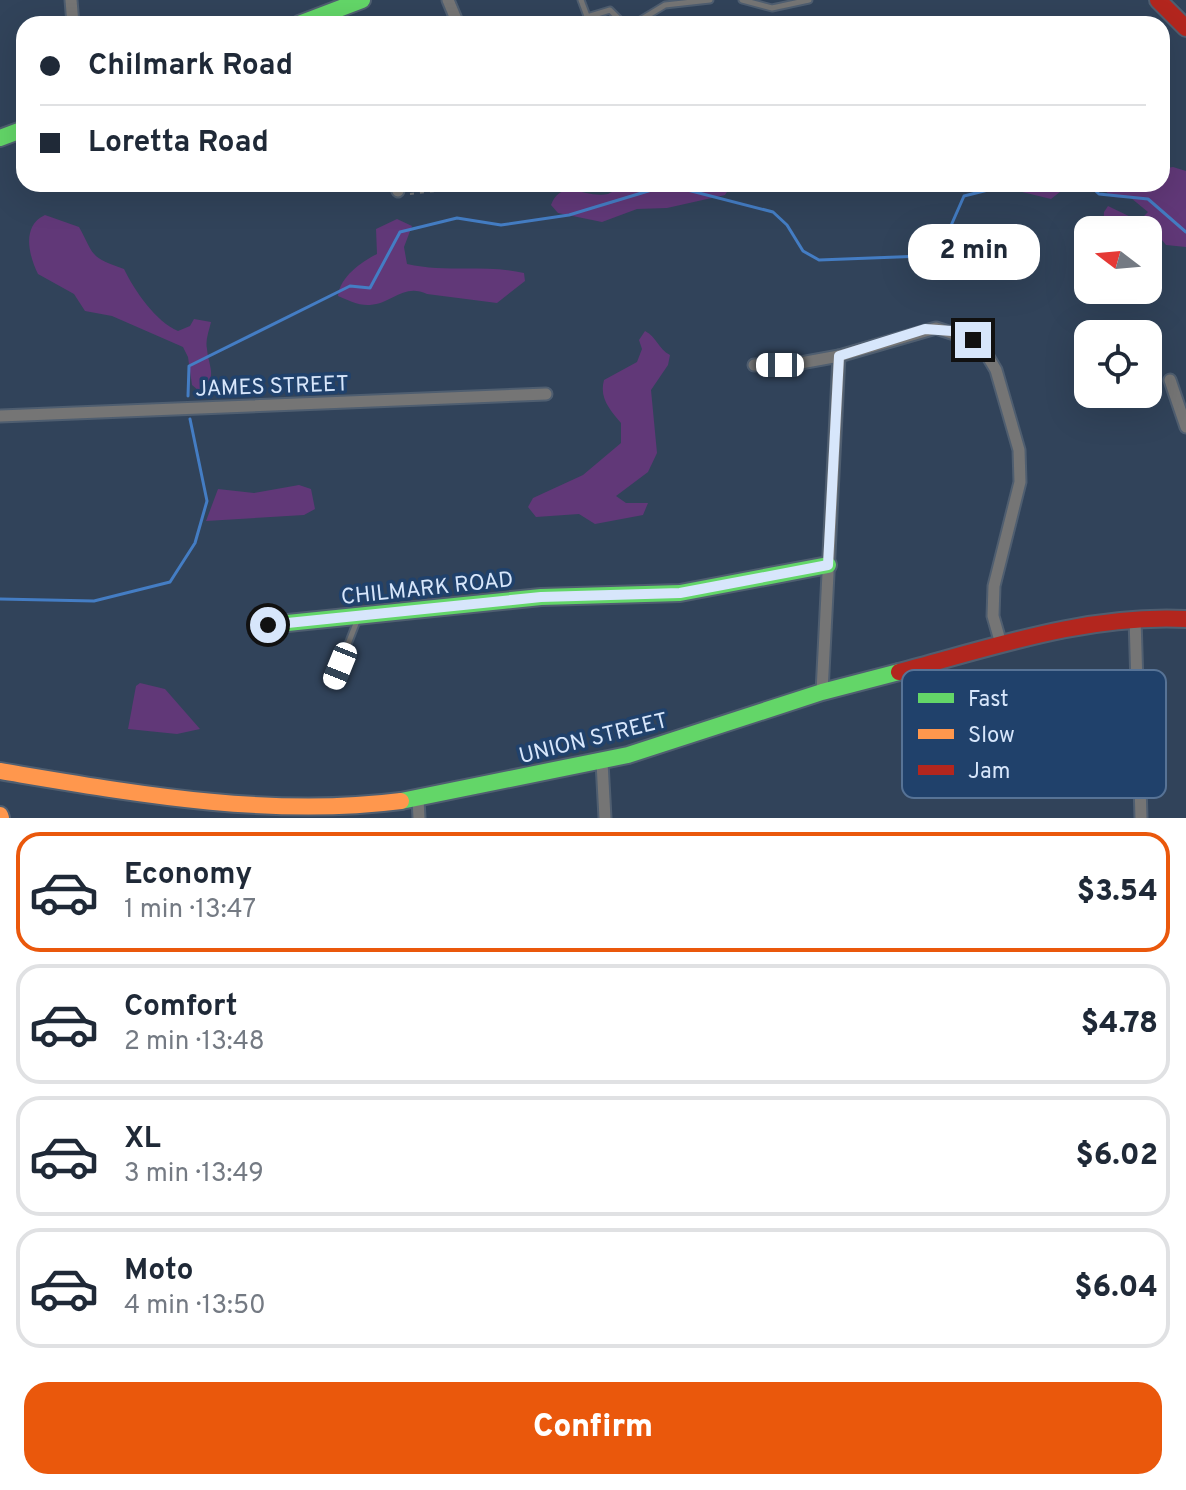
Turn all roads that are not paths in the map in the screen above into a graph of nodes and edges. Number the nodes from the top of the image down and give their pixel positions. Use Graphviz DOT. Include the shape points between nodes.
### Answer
graph roads {
  1 [pos="362,0"];
  2 [pos="710,0"];
  3 [pos="742,0"];
  4 [pos="809,0"];
  5 [pos="1158,0"];
  6 [pos="334,12"];
  7 [pos="590,16"];
  8 [pos="617,16"];
  9 [pos="647,16"];
  10 [pos="1183,18"];
  11 [pos="839,356"];
  12 [pos="754,365"];
  13 [pos="1170,380"];
  14 [pos="546,394"];
  15 [pos="0,416"];
  16 [pos="1186,427"];
  17 [pos="828,565"];
  18 [pos="359,616"];
  19 [pos="1135,618"];
  20 [pos="1186,619"];
  21 [pos="268,625"];
  22 [pos="1001,644"];
  23 [pos="904,670"];
  24 [pos="1137,670"];
  25 [pos="902,671"];
  26 [pos="332,685"];
  27 [pos="822,692"];
  28 [pos="602,762"];
  29 [pos="0,771"];
  30 [pos="1140,798"];
  31 [pos="418,799"];
  32 [pos="419,818"];
  33 [pos="605,818"];
  34 [pos="1141,818"];
  1 -- 6 [label="main road"];
  2 -- 9 [label="lane" via="665,5"];
  3 -- 4 [label="lane" via="772,8"];
  5 -- 10 [label="main road"];
  7 -- 8 [label="lane" via="610,10"];
  11 -- 12 [label="street"];
  11 -- 17 [label="street"];
  11 -- 22 [label="street" via="925,329 952,331 973,340 996,370 1019,450 1020,482 994,586 993,616"];
  13 -- 16 [label="street"];
  14 -- 15 [label="street, JAMES STREET"];
  17 -- 18 [label="main road, CHILMARK ROAD" via="688,592 541,597"];
  17 -- 27 [label="street"];
  18 -- 21 [label="main road, CHILMARK ROAD"];
  18 -- 26 [label="lane"];
  19 -- 20 [label="main road, UNION STREET"];
  19 -- 22 [label="main road, UNION STREET" via="1077,625"];
  19 -- 24 [label="street"];
  22 -- 23 [label="main road, UNION STREET"];
  25 -- 27 [label="main road, UNION STREET"];
  27 -- 28 [label="main road, UNION STREET"];
  28 -- 31 [label="main road, UNION STREET"];
  28 -- 33 [label="street"];
  29 -- 31 [label="main road, UNION STREET" via="178,801 279,811 339,811"];
  30 -- 34 [label="street"];
  31 -- 32 [label="street"];
}
